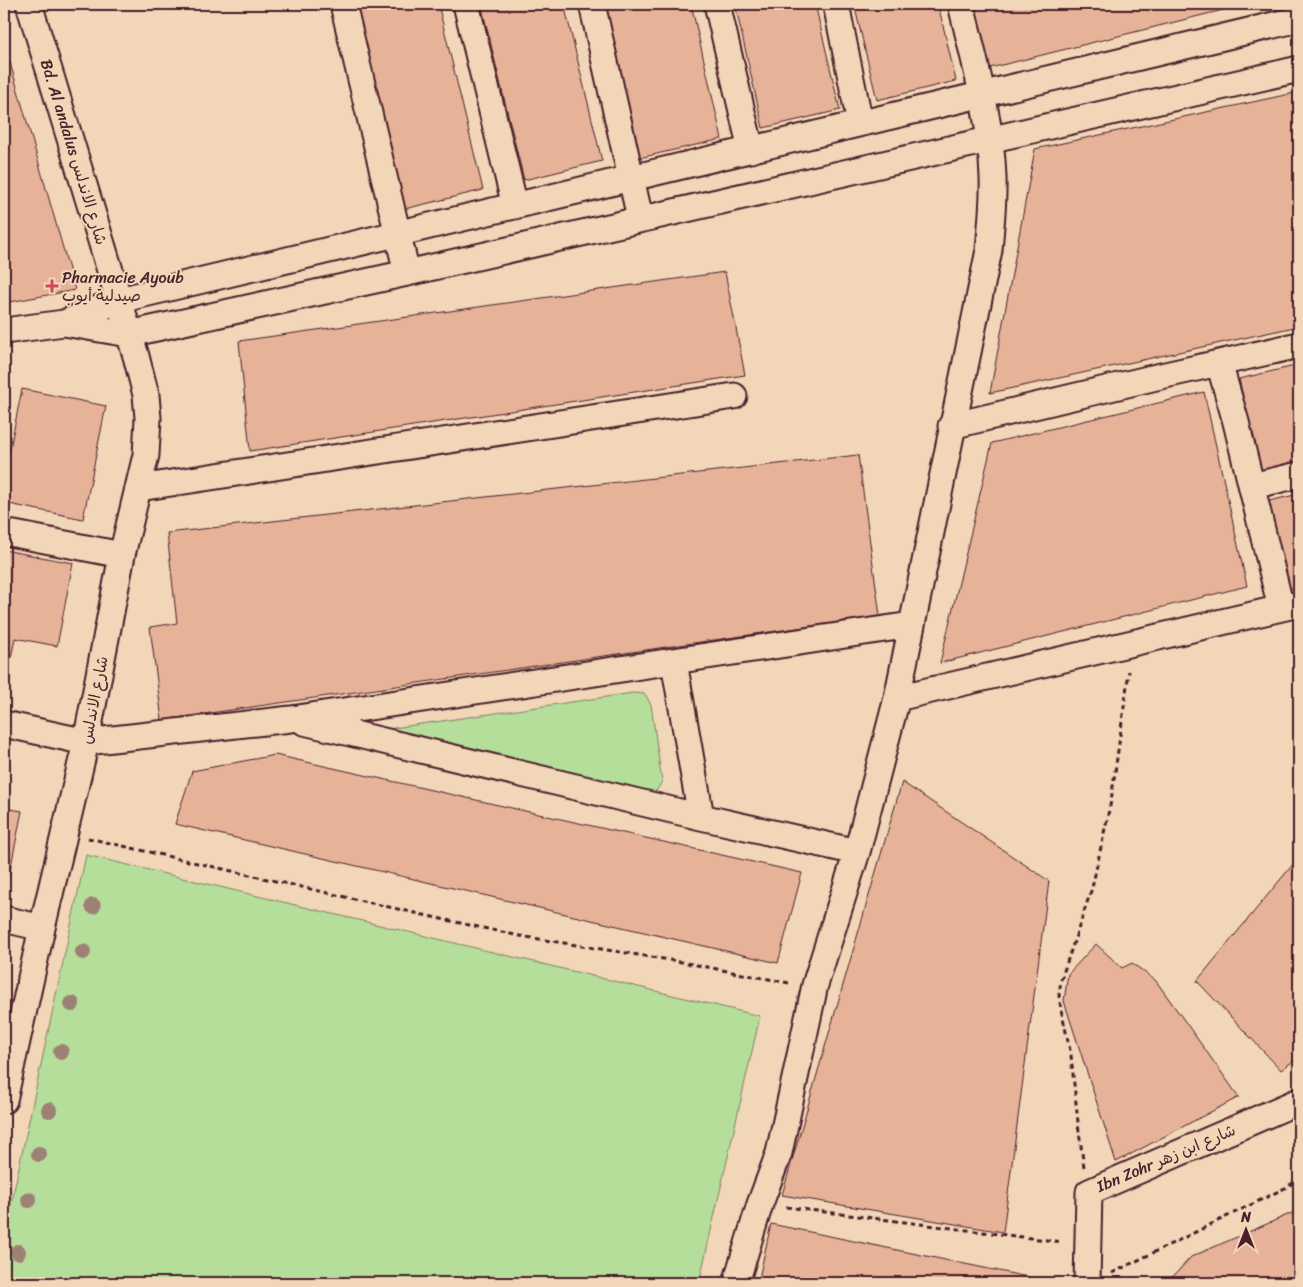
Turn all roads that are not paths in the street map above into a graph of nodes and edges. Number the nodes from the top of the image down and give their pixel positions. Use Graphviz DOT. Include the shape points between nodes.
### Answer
graph roads {
  1 [pos="29,4"];
  2 [pos="343,4"];
  3 [pos="466,4"];
  4 [pos="592,4"];
  5 [pos="717,4"];
  6 [pos="836,4"];
  7 [pos="961,4"];
  8 [pos="1299,19"];
  9 [pos="1299,69"];
  10 [pos="981,94"];
  11 [pos="860,123"];
  12 [pos="989,139"];
  13 [pos="751,150"];
  14 [pos="632,178"];
  15 [pos="515,206"];
  16 [pos="640,218"];
  17 [pos="397,234"];
  18 [pos="407,273"];
  19 [pos="119,300"];
  20 [pos="64,323"];
  21 [pos="4,331"];
  22 [pos="130,334"];
  23 [pos="1299,345"];
  24 [pos="1219,363"];
  25 [pos="734,396"];
  26 [pos="951,426"];
  27 [pos="1299,475"];
  28 [pos="1252,486"];
  29 [pos="139,488"];
  30 [pos="4,532"];
  31 [pos="122,555"];
  32 [pos="1290,606"];
  33 [pos="911,625"];
  34 [pos="674,662"];
  35 [pos="896,698"];
  36 [pos="291,719"];
  37 [pos="4,724"];
  38 [pos="86,742"];
  39 [pos="701,817"];
  40 [pos="857,852"];
  41 [pos="4,919"];
  42 [pos="42,928"];
  43 [pos="4,1100"];
  44 [pos="1299,1100"];
  45 [pos="1098,1279"];
  46 [pos="736,1283"];
  1 -- 19 [label="street, Bd. Al andalus شارع الاندلس"];
  2 -- 17 [label="street"];
  3 -- 15 [label="street"];
  4 -- 14 [label="street"];
  5 -- 13 [label="street"];
  6 -- 11 [label="street"];
  7 -- 10 [label="street"];
  8 -- 10 [label="street"];
  9 -- 12 [label="street"];
  10 -- 11 [label="street"];
  10 -- 12 [label="street"];
  11 -- 13 [label="street"];
  12 -- 16 [label="street"];
  12 -- 26 [label="street" via="993,175 989,250"];
  13 -- 14 [label="street"];
  14 -- 15 [label="street"];
  14 -- 16 [label="street"];
  15 -- 17 [label="street"];
  16 -- 18 [label="street"];
  17 -- 18 [label="street"];
  17 -- 19 [label="street"];
  18 -- 22 [label="street"];
  19 -- 20 [label="street"];
  19 -- 22 [label="street, شارع الاندلس"];
  20 -- 21 [label="street"];
  20 -- 22 [label="street"];
  22 -- 29 [label="street, شارع الاندلس" via="146,395 148,418 146,455"];
  23 -- 24 [label="street"];
  24 -- 26 [label="street"];
  24 -- 28 [label="street"];
  25 -- 29 [label="street"];
  26 -- 33 [label="street"];
  27 -- 28 [label="street"];
  28 -- 32 [label="street"];
  29 -- 31 [label="street, شارع الاندلس"];
  30 -- 31 [label="street"];
  31 -- 38 [label="street, شارع الاندلس"];
  32 -- 35 [label="street"];
  33 -- 34 [label="street"];
  33 -- 35 [label="street"];
  34 -- 36 [label="street"];
  34 -- 39 [label="street"];
  35 -- 40 [label="street"];
  36 -- 38 [label="street"];
  36 -- 39 [label="street"];
  37 -- 38 [label="street"];
  38 -- 42 [label="street, شارع الاندلس"];
  39 -- 40 [label="street"];
  40 -- 46 [label="street" via="815,985 779,1153"];
  41 -- 42 [label="street"];
  42 -- 43 [label="street, شارع الاندلس"];
  44 -- 45 [label="street, Ibn Zohr شارع ابن زهر" via="1089,1192 1088,1245"];
}
